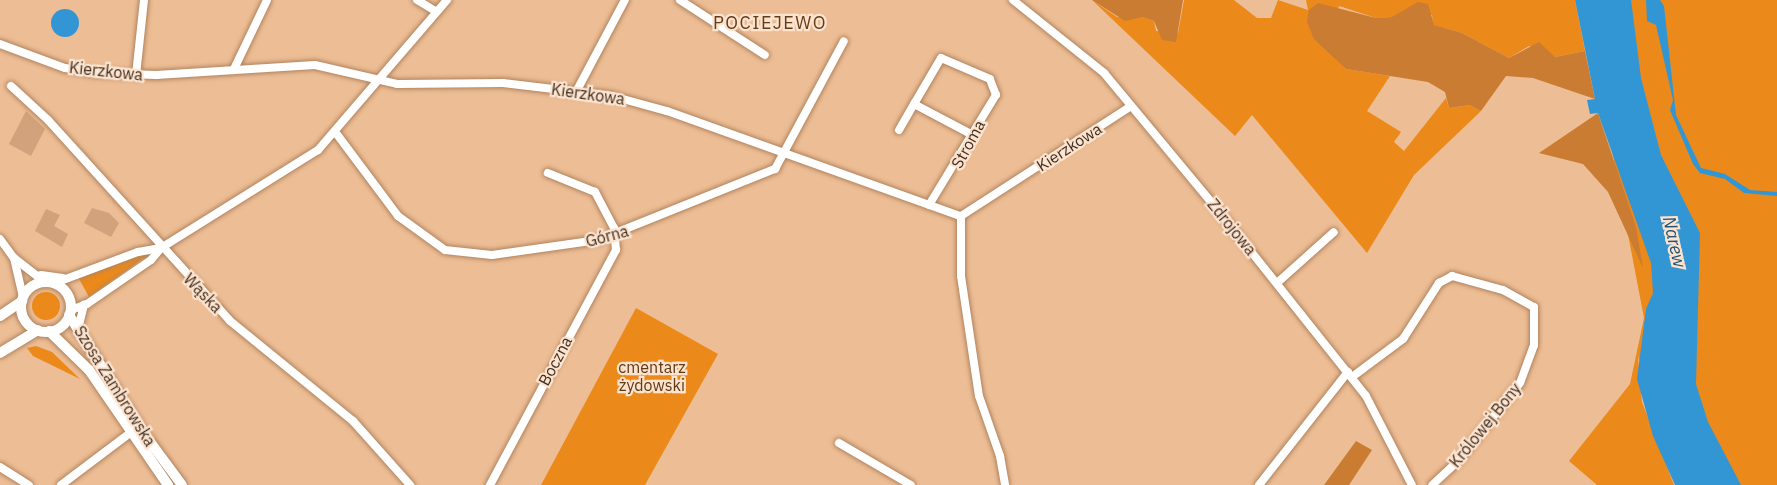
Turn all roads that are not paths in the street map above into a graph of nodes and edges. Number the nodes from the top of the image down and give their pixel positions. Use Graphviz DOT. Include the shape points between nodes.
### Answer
graph roads {
  1 [pos="144,0"];
  2 [pos="267,0"];
  3 [pos="417,0"];
  4 [pos="447,0"];
  5 [pos="625,0"];
  6 [pos="680,0"];
  7 [pos="1013,0"];
  8 [pos="435,11"];
  9 [pos="844,41"];
  10 [pos="0,45"];
  11 [pos="765,55"];
  12 [pos="234,69"];
  13 [pos="136,75"];
  14 [pos="379,80"];
  15 [pos="11,86"];
  16 [pos="576,92"];
  17 [pos="914,104"];
  18 [pos="1131,106"];
  19 [pos="899,130"];
  20 [pos="336,133"];
  21 [pos="971,134"];
  22 [pos="784,153"];
  23 [pos="548,173"];
  24 [pos="929,205"];
  25 [pos="961,216"];
  26 [pos="1334,231"];
  27 [pos="616,237"];
  28 [pos="0,239"];
  29 [pos="161,248"];
  30 [pos="14,258"];
  31 [pos="1438,273"];
  32 [pos="1452,276"];
  33 [pos="51,280"];
  34 [pos="1277,283"];
  35 [pos="19,298"];
  36 [pos="84,305"];
  37 [pos="70,312"];
  38 [pos="0,316"];
  39 [pos="79,325"];
  40 [pos="43,333"];
  41 [pos="87,342"];
  42 [pos="74,352"];
  43 [pos="0,353"];
  44 [pos="1350,375"];
  45 [pos="130,433"];
  46 [pos="839,443"];
  47 [pos="0,467"];
  48 [pos="29,485"];
  49 [pos="61,485"];
  50 [pos="168,485"];
  51 [pos="182,485"];
  52 [pos="410,485"];
  53 [pos="490,485"];
  54 [pos="910,485"];
  55 [pos="1005,485"];
  56 [pos="1259,485"];
  57 [pos="1412,485"];
  58 [pos="1432,485"];
  1 -- 13 [label="street"];
  2 -- 12 [label="street"];
  3 -- 8 [label="street"];
  4 -- 8 [label="street"];
  5 -- 16 [label="street"];
  6 -- 11 [label="street"];
  7 -- 18 [label="street, Zdrojowa" via="1099,68"];
  8 -- 14 [label="street"];
  9 -- 22 [label="street, Górna"];
  10 -- 13 [label="street, Kierzkowa" via="65,68"];
  12 -- 13 [label="street, Kierzkowa"];
  12 -- 14 [label="street, Kierzkowa" via="333,66"];
  14 -- 16 [label="street, Kierzkowa" via="418,85 503,83"];
  14 -- 20 [label="street"];
  15 -- 29 [label="street, Wąska" via="66,139"];
  16 -- 22 [label="street, Kierzkowa" via="640,102"];
  17 -- 19 [label="street"];
  17 -- 21 [label="street"];
  17 -- 21 [label="street, Stroma" via="941,58 990,79 995,98"];
  18 -- 25 [label="street, Kierzkowa"];
  18 -- 34 [label="street, Zdrojowa"];
  20 -- 27 [label="street, Górna" via="398,216 445,250 492,255"];
  20 -- 29 [label="street" via="294,169"];
  21 -- 24 [label="street, Stroma"];
  22 -- 24 [label="street, Kierzkowa"];
  22 -- 27 [label="street, Górna" via="769,173"];
  23 -- 27 [label="street" via="595,192"];
  24 -- 25 [label="street, Kierzkowa"];
  25 -- 55 [label="street" via="962,276 979,396 1000,456"];
  26 -- 34 [label="street"];
  27 -- 53 [label="street, Boczna" via="614,255"];
  28 -- 30 [label="street"];
  29 -- 33 [label="street"];
  29 -- 36 [label="street" via="151,260"];
  29 -- 52 [label="street, Wąska" via="242,332 366,433"];
  30 -- 33 [label="street"];
  30 -- 35 [label="street"];
  31 -- 32 [label="street"];
  32 -- 44 [label="street" via="1438,283 1407,335"];
  32 -- 58 [label="street, Królowej Bony" via="1529,301 1537,313 1537,327 1520,383 1458,461"];
  33 -- 35 [label="main road"];
  33 -- 37 [label="main road" via="67,294"];
  34 -- 44 [label="street, Zdrojowa"];
  35 -- 38 [label="main road"];
  35 -- 40 [label="main road" via="24,319"];
  36 -- 37 [label="street"];
  36 -- 39 [label="street"];
  37 -- 39 [label="main road, Szosa Zambrowska"];
  37 -- 40 [label="main road"];
  39 -- 41 [label="main road, Szosa Zambrowska"];
  40 -- 42 [label="main road, Szosa Zambrowska"];
  40 -- 43 [label="main road"];
  41 -- 42 [label="main road"];
  41 -- 51 [label="main road, Szosa Zambrowska" via="136,423"];
  42 -- 45 [label="main road, Szosa Zambrowska"];
  44 -- 56 [label="street"];
  44 -- 57 [label="street, Zdrojowa" via="1372,405"];
  45 -- 49 [label="street"];
  45 -- 50 [label="main road, Szosa Zambrowska"];
  46 -- 54 [label="street"];
  47 -- 48 [label="street"];
}
